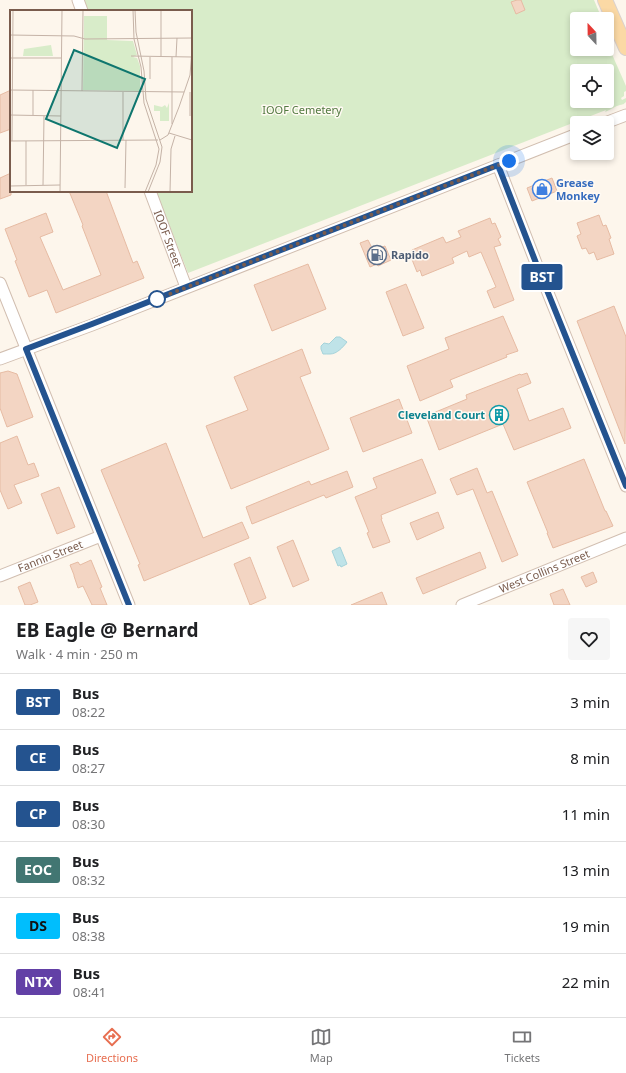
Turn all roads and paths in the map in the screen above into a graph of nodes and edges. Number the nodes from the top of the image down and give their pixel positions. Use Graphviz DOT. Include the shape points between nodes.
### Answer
graph roads {
  1 [pos="78,0"];
  2 [pos="605,0"];
  3 [pos="82,10"];
  4 [pos="626,48"];
  5 [pos="626,115"];
  6 [pos="614,120"];
  7 [pos="570,137"];
  8 [pos="498,165"];
  9 [pos="150,192"];
  10 [pos="0,283"];
  11 [pos="186,287"];
  12 [pos="26,349"];
  13 [pos="0,359"];
  14 [pos="626,486"];
  15 [pos="101,536"];
  16 [pos="626,538"];
  17 [pos="0,576"];
  18 [pos="128,605"];
  19 [pos="462,605"];
  1 -- 3 [label="street"];
  2 -- 4 [label="main road"];
  5 -- 6 [label="street"];
  7 -- 8 [label="street"];
  8 -- 11 [label="street"];
  8 -- 14 [label="street"];
  9 -- 11 [label="street, IOOF Street"];
  10 -- 12 [label="street"];
  11 -- 12 [label="street"];
  12 -- 13 [label="street"];
  12 -- 15 [label="street"];
  15 -- 17 [label="street, Fannin Street"];
  15 -- 18 [label="street"];
  16 -- 19 [label="street, West Collins Street"];
}
